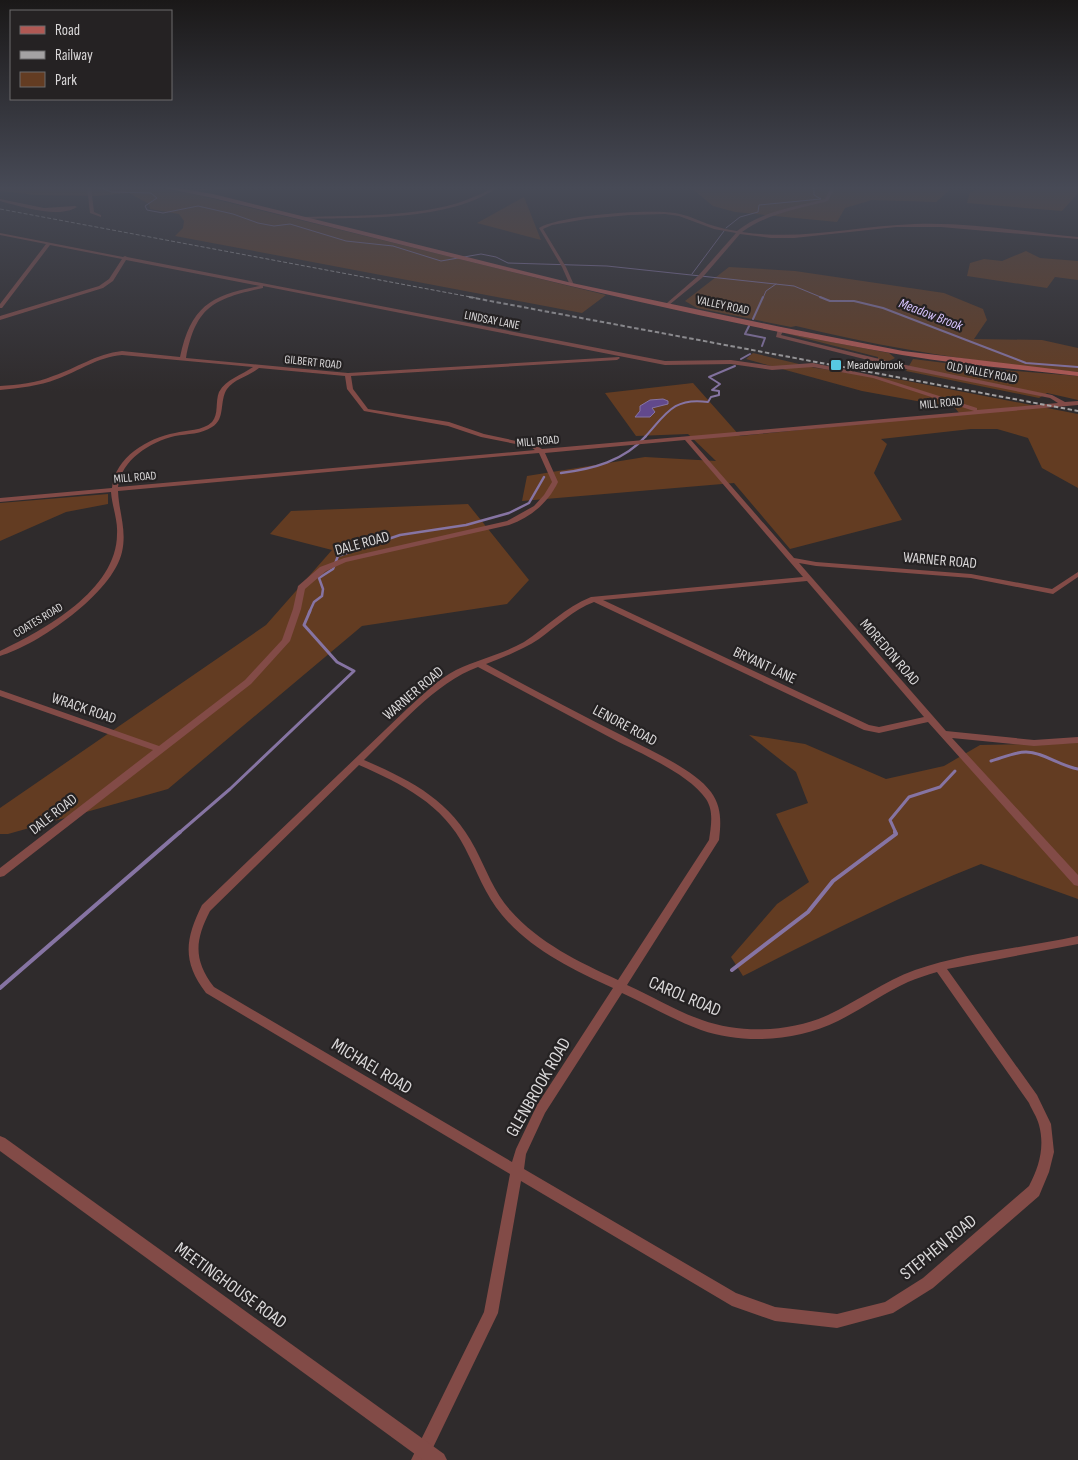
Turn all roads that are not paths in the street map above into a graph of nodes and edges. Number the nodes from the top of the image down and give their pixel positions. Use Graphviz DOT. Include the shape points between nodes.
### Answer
graph roads {
  1 [pos="40,255"];
  2 [pos="114,255"];
  3 [pos="452,255"];
  4 [pos="556,255"];
  5 [pos="719,255"];
  6 [pos="125,257"];
  7 [pos="559,260"];
  8 [pos="572,284"];
  9 [pos="268,286"];
  10 [pos="669,304"];
  11 [pos="0,307"];
  12 [pos="0,318"];
  13 [pos="781,329"];
  14 [pos="903,353"];
  15 [pos="631,357"];
  16 [pos="183,358"];
  17 [pos="896,365"];
  18 [pos="258,366"];
  19 [pos="1078,374"];
  20 [pos="348,375"];
  21 [pos="0,388"];
  22 [pos="1078,403"];
  23 [pos="1063,404"];
  24 [pos="978,410"];
  25 [pos="686,438"];
  26 [pos="542,452"];
  27 [pos="113,490"];
  28 [pos="0,500"];
  29 [pos="793,560"];
  30 [pos="1078,574"];
  31 [pos="808,579"];
  32 [pos="594,599"];
  33 [pos="0,654"];
  34 [pos="481,665"];
  35 [pos="0,693"];
  36 [pos="930,719"];
  37 [pos="946,734"];
  38 [pos="1078,740"];
  39 [pos="159,749"];
  40 [pos="358,761"];
  41 [pos="714,840"];
  42 [pos="0,873"];
  43 [pos="1078,882"];
  44 [pos="1078,940"];
  45 [pos="939,967"];
  46 [pos="619,986"];
  47 [pos="210,990"];
  48 [pos="0,1143"];
  49 [pos="517,1172"];
  50 [pos="422,1455"];
  51 [pos="438,1460"];
  1 -- 11 [label="street"];
  2 -- 6 [label="street, LINDSAY LANE"];
  3 -- 8 [label="main road, VALLEY ROAD"];
  4 -- 7 [label="street"];
  5 -- 10 [label="street"];
  6 -- 9 [label="street, LINDSAY LANE"];
  6 -- 12 [label="street" via="111,280 101,287"];
  7 -- 8 [label="street"];
  8 -- 10 [label="main road, VALLEY ROAD"];
  9 -- 15 [label="street, LINDSAY LANE"];
  9 -- 16 [label="street" via="225,295 204,310 186,336"];
  10 -- 13 [label="main road, VALLEY ROAD"];
  13 -- 14 [label="main road, VALLEY ROAD"];
  13 -- 17 [label="street, OLD VALLEY ROAD" via="778,336"];
  14 -- 17 [label="street"];
  14 -- 19 [label="main road, VALLEY ROAD"];
  15 -- 20 [label="street, GILBERT ROAD"];
  15 -- 24 [label="street, LINDSAY LANE" via="665,363 731,362 772,368 818,365 874,377"];
  16 -- 18 [label="street, GILBERT ROAD"];
  16 -- 21 [label="street, GILBERT ROAD" via="110,354 48,380"];
  17 -- 23 [label="street, OLD VALLEY ROAD" via="1052,396"];
  18 -- 20 [label="street, GILBERT ROAD"];
  18 -- 27 [label="street" via="225,388 214,424 165,437 145,447 122,467"];
  20 -- 26 [label="street" via="350,389 366,410 449,424 483,436 533,446"];
  22 -- 23 [label="street, MILL ROAD"];
  23 -- 24 [label="street, MILL ROAD"];
  24 -- 25 [label="street, MILL ROAD"];
  25 -- 26 [label="street, MILL ROAD"];
  25 -- 29 [label="street, MOREDON ROAD"];
  26 -- 27 [label="street, MILL ROAD"];
  26 -- 39 [label="street, DALE ROAD" via="555,482 550,496 528,514 509,523 344,560 323,569 301,588 286,640 280,647 248,682"];
  27 -- 28 [label="street, MILL ROAD"];
  27 -- 33 [label="street, COATES ROAD" via="121,539 118,553 104,579 66,617"];
  29 -- 30 [label="street, WARNER ROAD" via="986,578 1053,592"];
  29 -- 31 [label="street, MOREDON ROAD"];
  31 -- 32 [label="street, WARNER ROAD"];
  31 -- 36 [label="street, MOREDON ROAD"];
  32 -- 34 [label="street, WARNER ROAD" via="581,603 526,643"];
  32 -- 36 [label="street, BRYANT LANE" via="867,728 879,730"];
  34 -- 40 [label="street, WARNER ROAD" via="446,680"];
  34 -- 41 [label="street, LENORE ROAD" via="672,766 701,786 713,802 718,818"];
  35 -- 39 [label="street, WRACK ROAD"];
  36 -- 37 [label="street, MOREDON ROAD"];
  37 -- 38 [label="street" via="1034,743"];
  37 -- 43 [label="street, MOREDON ROAD"];
  39 -- 42 [label="street, DALE ROAD"];
  40 -- 46 [label="street, CAROL ROAD" via="407,783 443,809 464,837 494,899 535,941"];
  40 -- 47 [label="street, WARNER ROAD" via="206,908 195,927 194,966"];
  41 -- 46 [label="street, GLENBROOK ROAD"];
  44 -- 45 [label="street, CAROL ROAD"];
  45 -- 46 [label="street, CAROL ROAD" via="915,974 809,1028 776,1033 739,1033 717,1029"];
  45 -- 49 [label="street, STEPHEN ROAD" via="1033,1099 1045,1124 1048,1152 1034,1191 928,1283 888,1308 837,1322 774,1314 732,1299"];
  46 -- 49 [label="street, GLENBROOK ROAD" via="541,1109 520,1153"];
  47 -- 49 [label="street, MICHAEL ROAD"];
  48 -- 50 [label="street, MEETINGHOUSE ROAD"];
  49 -- 50 [label="street, GLENBROOK ROAD" via="491,1313"];
  50 -- 51 [label="street, MEETINGHOUSE ROAD"];
}
